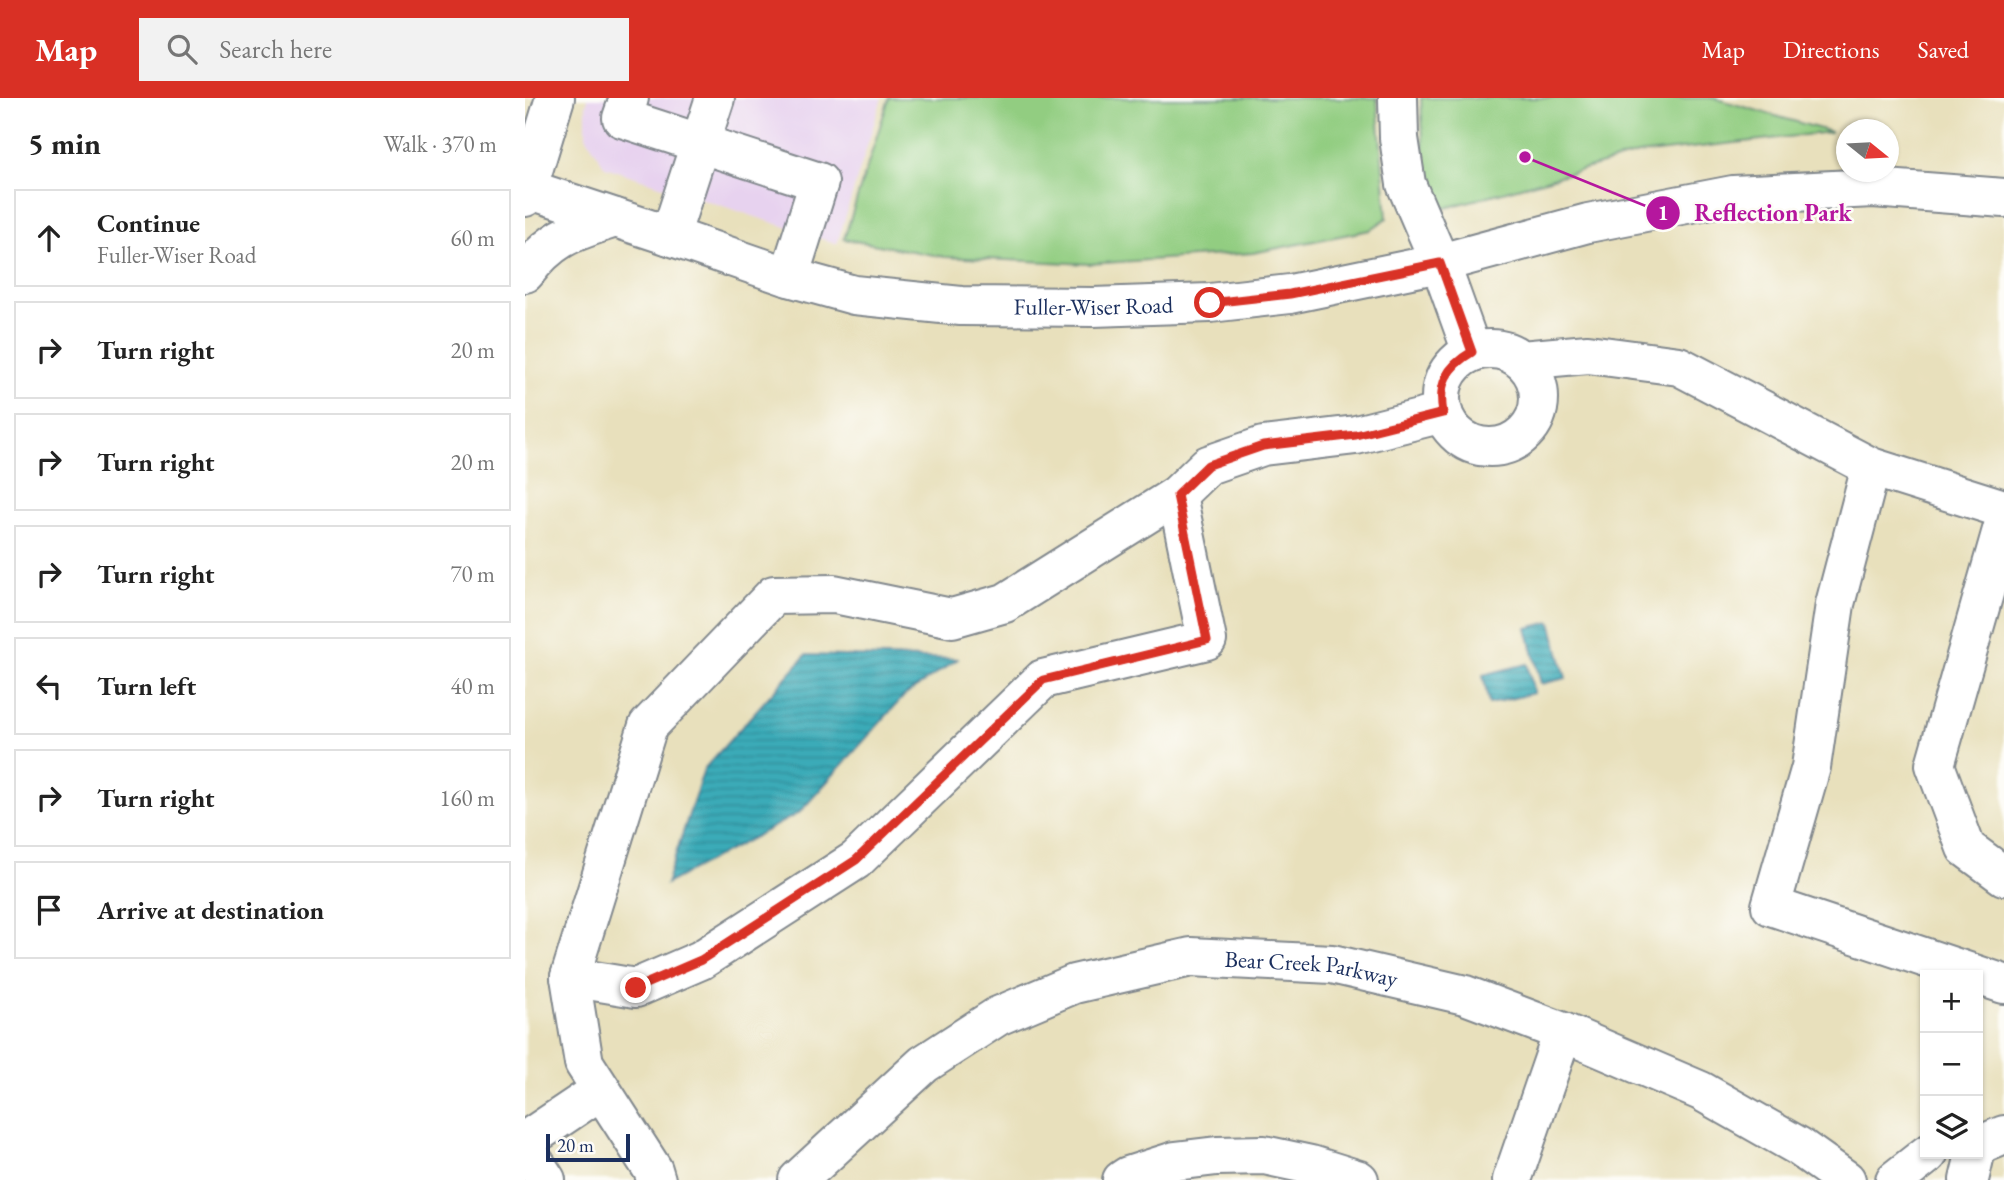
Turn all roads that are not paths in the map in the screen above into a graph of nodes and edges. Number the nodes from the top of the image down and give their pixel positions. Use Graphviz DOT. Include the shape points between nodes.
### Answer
graph roads {
  1 [pos="555,98"];
  2 [pos="629,98"];
  3 [pos="715,98"];
  4 [pos="1398,98"];
  5 [pos="700,144"];
  6 [pos="526,192"];
  7 [pos="2004,198"];
  8 [pos="615,218"];
  9 [pos="670,236"];
  10 [pos="1440,263"];
  11 [pos="525,273"];
  12 [pos="789,277"];
  13 [pos="1472,352"];
  14 [pos="1521,360"];
  15 [pos="1443,413"];
  16 [pos="1871,467"];
  17 [pos="1177,495"];
  18 [pos="2004,509"];
  19 [pos="2004,523"];
  20 [pos="2004,876"];
  21 [pos="570,977"];
  22 [pos="2004,984"];
  23 [pos="1563,1032"];
  24 [pos="601,1090"];
  25 [pos="2004,1135"];
  26 [pos="525,1142"];
  27 [pos="1983,1144"];
  28 [pos="525,1148"];
  29 [pos="1922,1159"];
  30 [pos="1974,1159"];
  31 [pos="660,1177"];
  32 [pos="546,1180"];
  33 [pos="798,1180"];
  34 [pos="1122,1180"];
  35 [pos="1359,1180"];
  36 [pos="1512,1180"];
  37 [pos="1846,1180"];
  38 [pos="1895,1180"];
  39 [pos="1969,1180"];
  1 -- 6 [label="street"];
  2 -- 5 [label="street" via="622,118"];
  3 -- 5 [label="street"];
  4 -- 10 [label="street" via="1406,184"];
  5 -- 9 [label="street"];
  5 -- 12 [label="street" via="819,182"];
  6 -- 8 [label="street, Fuller-Wiser Road"];
  7 -- 10 [label="street, Fuller-Wiser Road" via="1873,188 1733,195 1588,223"];
  8 -- 9 [label="street, Fuller-Wiser Road"];
  8 -- 11 [label="street" via="559,238"];
  9 -- 12 [label="street, Fuller-Wiser Road"];
  10 -- 12 [label="street, Fuller-Wiser Road" via="1290,294 1210,303 1093,307 961,306 854,295"];
  10 -- 13 [label="street"];
  13 -- 14 [label="street" via="1498,349"];
  13 -- 15 [label="street" via="1449,370 1440,398"];
  14 -- 15 [label="street" via="1532,372 1539,405 1534,421 1510,444 1477,446 1456,434"];
  14 -- 16 [label="street" via="1588,354 1679,366"];
  15 -- 17 [label="street" via="1356,435 1263,446 1208,465"];
  16 -- 18 [label="street"];
  16 -- 22 [label="street" via="1836,604 1811,767 1771,906"];
  17 -- 21 [label="street" via="1005,603 952,618 835,594 774,595 649,726"];
  17 -- 21 [label="street" via="1207,640 1043,680 856,860 701,960 636,988"];
  19 -- 20 [label="street" via="1935,765 1965,848"];
  21 -- 24 [label="street" via="584,1063"];
  23 -- 33 [label="street, Bear Creek Parkway" via="1465,995 1332,964 1191,957 1074,984 998,1016 924,1064"];
  23 -- 36 [label="street"];
  23 -- 37 [label="street, Bear Creek Parkway" via="1700,1091 1798,1146"];
  24 -- 26 [label="street"];
  24 -- 31 [label="street"];
  25 -- 27 [label="street"];
  28 -- 32 [label="street"];
  29 -- 38 [label="street"];
  30 -- 39 [label="street"];
  34 -- 35 [label="street" via="1175,1161 1263,1155"];
}
